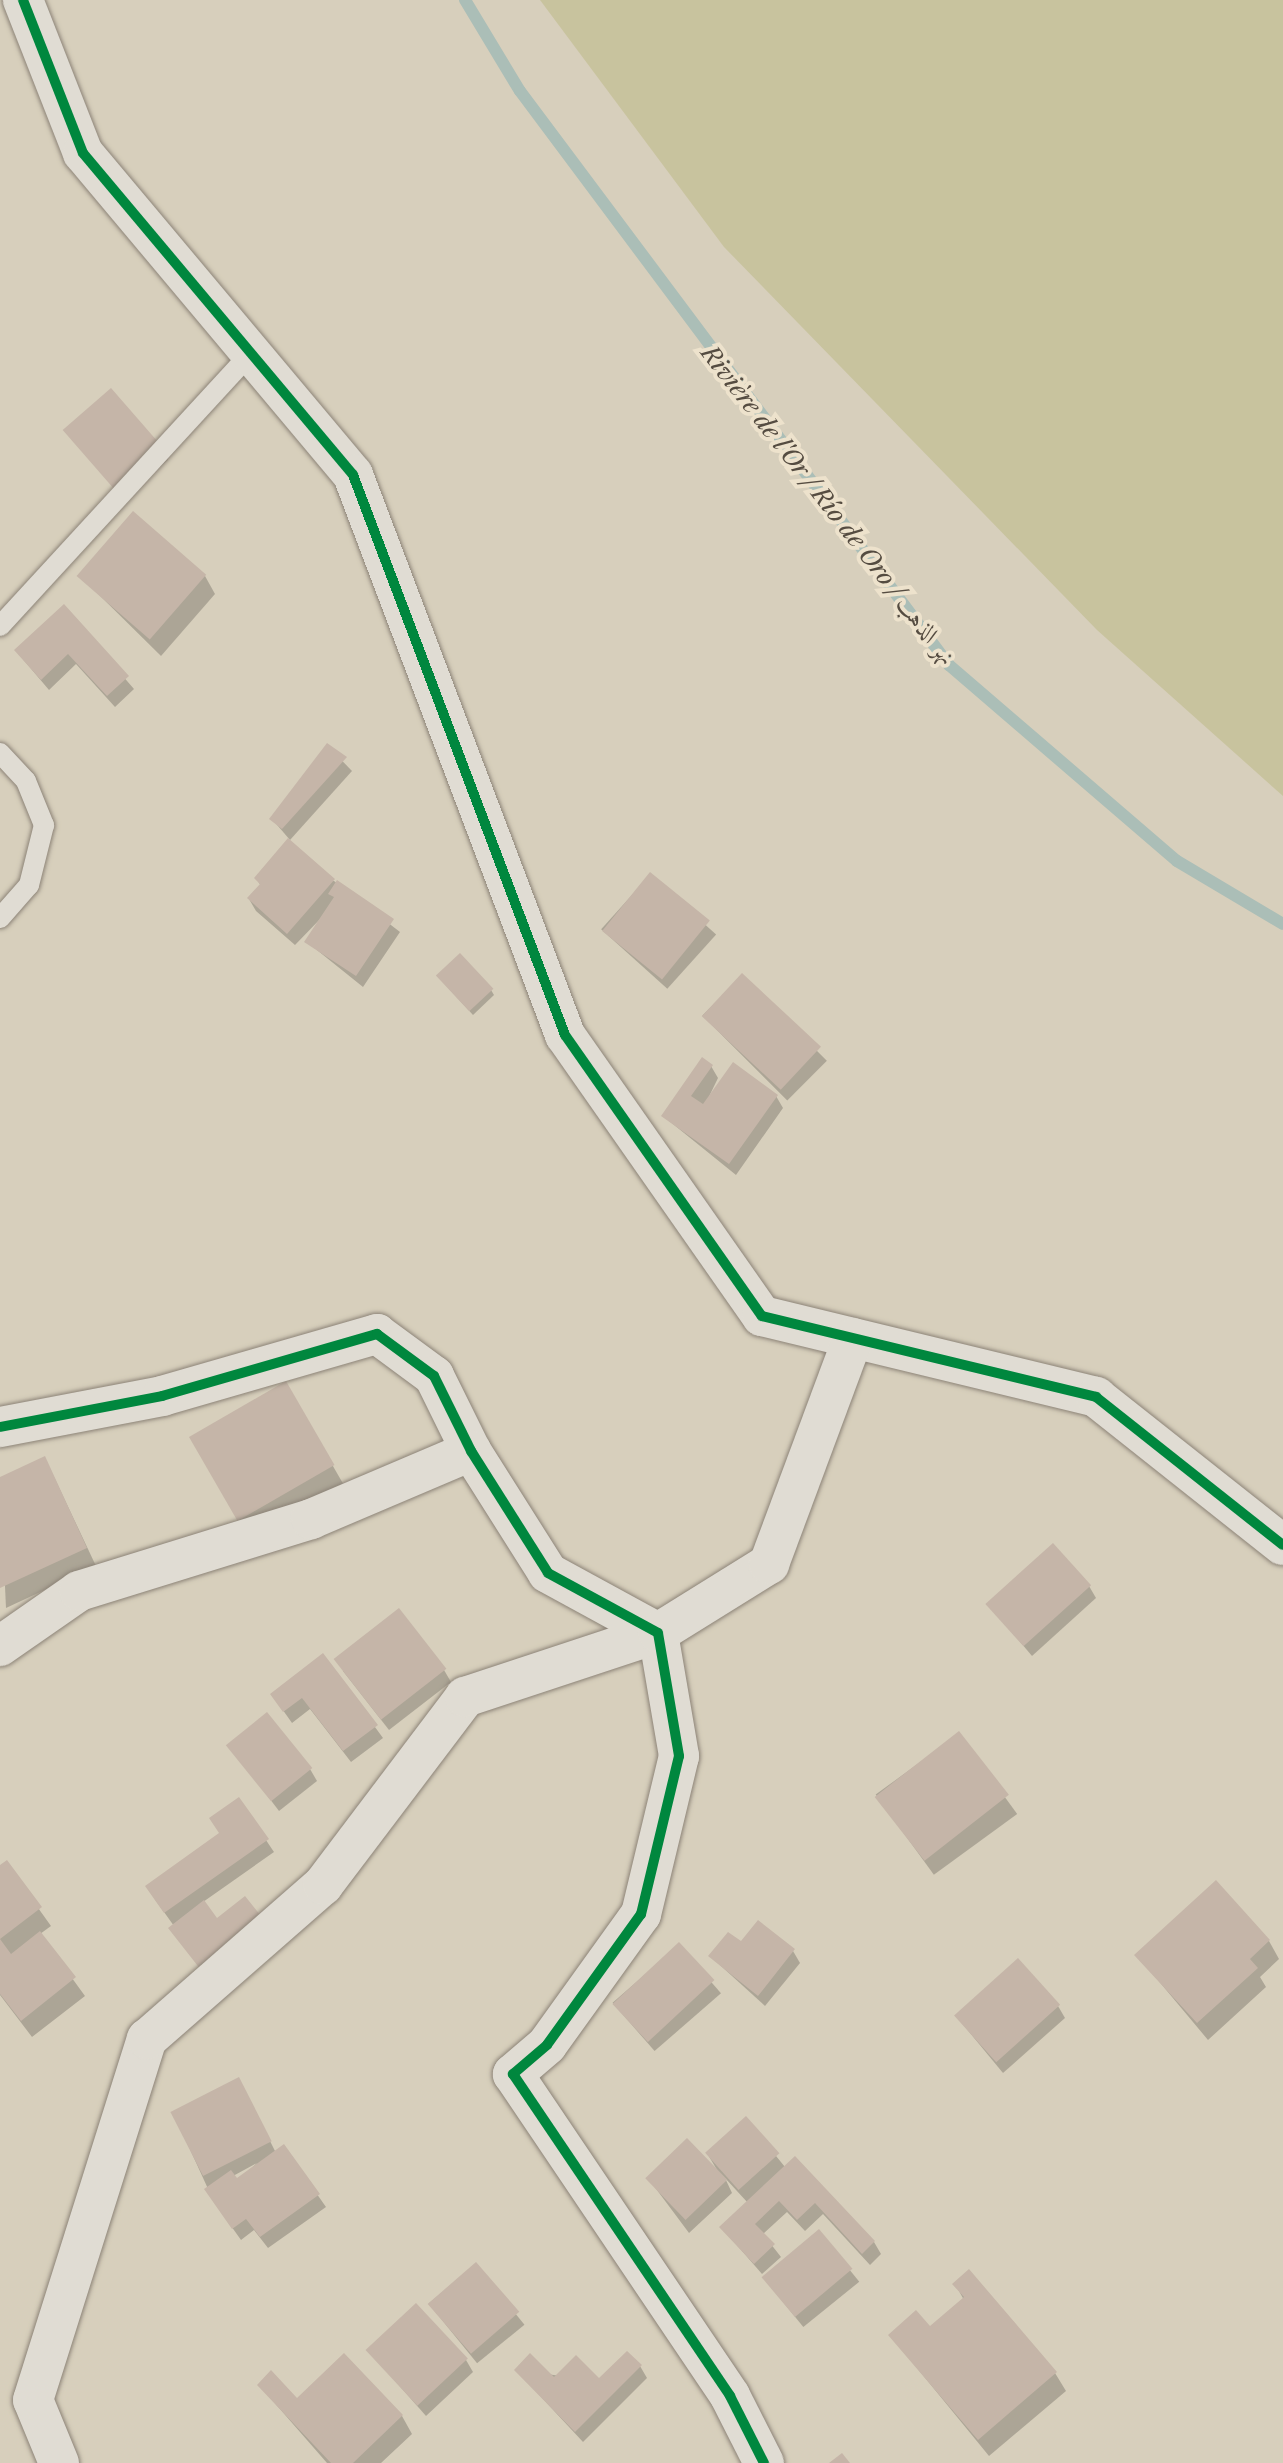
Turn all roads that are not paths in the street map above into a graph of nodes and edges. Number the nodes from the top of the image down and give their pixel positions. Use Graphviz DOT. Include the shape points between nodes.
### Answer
graph roads {
  1 [pos="23,0"];
  2 [pos="251,353"];
  3 [pos="0,626"];
  4 [pos="0,753"];
  5 [pos="0,918"];
  6 [pos="853,1338"];
  7 [pos="0,1427"];
  8 [pos="471,1451"];
  9 [pos="1283,1545"];
  10 [pos="658,1633"];
  11 [pos="0,1646"];
  12 [pos="50,2460"];
  13 [pos="764,2463"];
  1 -- 2 [label="street" via="83,153"];
  2 -- 3 [label="lane"];
  2 -- 6 [label="street" via="353,475 565,1035 762,1316"];
  4 -- 5 [label="lane" via="26,781 44,825 29,885"];
  6 -- 9 [label="street" via="1096,1397"];
  6 -- 10 [label="street" via="769,1564"];
  7 -- 8 [label="street" via="162,1396 377,1334 434,1376"];
  8 -- 10 [label="street" via="548,1573"];
  8 -- 11 [label="street" via="311,1519 79,1591"];
  10 -- 12 [label="street" via="465,1697 323,1885 147,2039 33,2400"];
  10 -- 13 [label="street" via="679,1756 641,1914 547,2045 513,2074 730,2396"];
}
